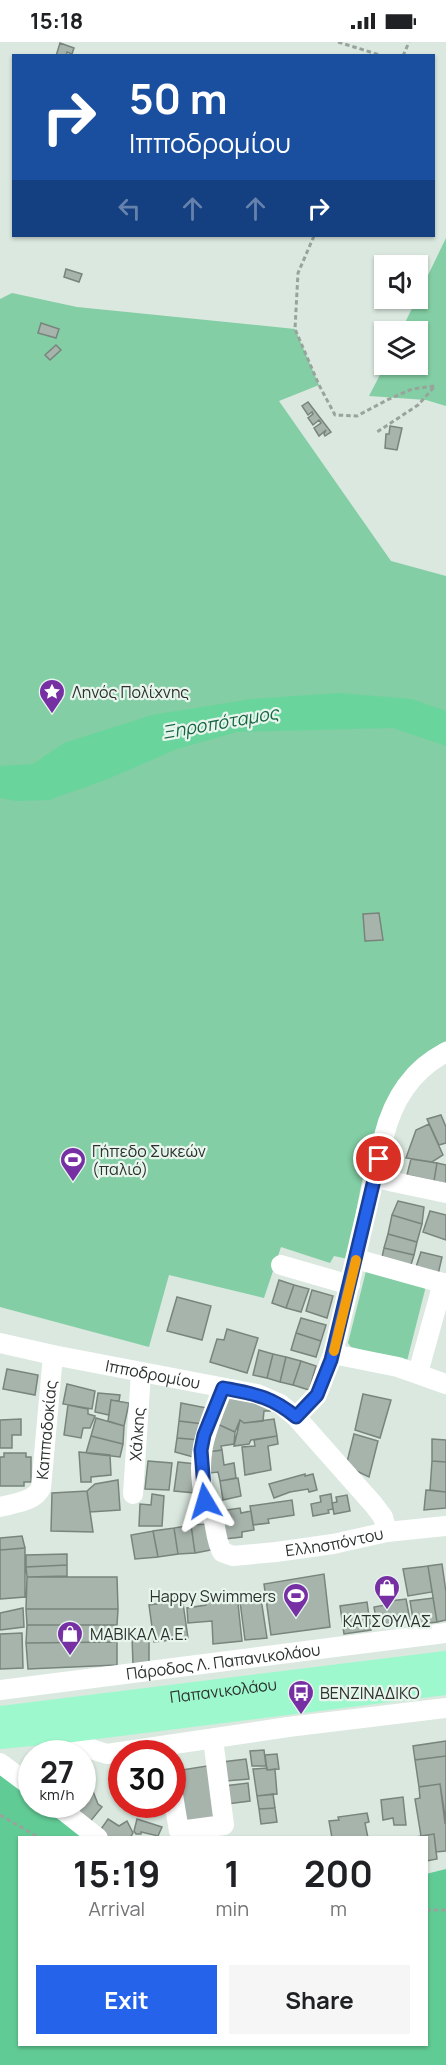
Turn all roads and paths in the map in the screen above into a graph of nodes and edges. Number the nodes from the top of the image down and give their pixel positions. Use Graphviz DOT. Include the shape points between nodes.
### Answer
graph roads {
  1 [pos="339,42"];
  2 [pos="377,54"];
  3 [pos="314,237"];
  4 [pos="377,432"];
  5 [pos="446,1052"];
  6 [pos="375,1178"];
  7 [pos="446,1193"];
  8 [pos="356,1259"];
  9 [pos="281,1265"];
  10 [pos="350,1284"];
  11 [pos="445,1284"];
  12 [pos="0,1343"];
  13 [pos="333,1354"];
  14 [pos="53,1355"];
  15 [pos="141,1373"];
  16 [pos="418,1373"];
  17 [pos="446,1384"];
  18 [pos="223,1388"];
  19 [pos="296,1417"];
  20 [pos="132,1494"];
  21 [pos="0,1507"];
  22 [pos="446,1526"];
  23 [pos="387,1532"];
  24 [pos="446,1633"];
  25 [pos="446,1663"];
  26 [pos="446,1683"];
  27 [pos="0,1690"];
  28 [pos="446,1708"];
  29 [pos="0,1718"];
  30 [pos="72,1730"];
  31 [pos="0,1737"];
  32 [pos="213,1739"];
  33 [pos="186,1745"];
  34 [pos="108,1754"];
  35 [pos="0,1763"];
  36 [pos="18,1776"];
  37 [pos="0,1815"];
  38 [pos="73,1818"];
  39 [pos="177,1818"];
  40 [pos="37,1836"];
  41 [pos="95,1836"];
  42 [pos="428,1910"];
  43 [pos="446,1910"];
  1 -- 2 [label="path"];
  3 -- 4 [label="path" via="298,273 295,329 335,415 357,416 412,389 435,386 418,405"];
  5 -- 6 [label="street" via="416,1073 399,1096 385,1130"];
  6 -- 7 [label="street"];
  6 -- 8 [label="street"];
  8 -- 10 [label="street"];
  8 -- 11 [label="street"];
  9 -- 10 [label="street"];
  10 -- 13 [label="street"];
  11 -- 16 [label="street"];
  12 -- 14 [label="street, Ιπποδρομίου"];
  13 -- 16 [label="street"];
  13 -- 19 [label="street" via="317,1395"];
  14 -- 15 [label="street, Ιπποδρομίου"];
  14 -- 21 [label="street, Καππαδοκίας" via="42,1484 38,1494 31,1498"];
  15 -- 18 [label="street, Ιπποδρομίου"];
  15 -- 20 [label="street, Χάλκης"];
  16 -- 17 [label="street"];
  18 -- 19 [label="street, Ιπποδρομίου" via="257,1394 280,1404"];
  18 -- 23 [label="street, Ελλησπόντου" via="204,1435 201,1457 205,1501 222,1552 233,1556 289,1550"];
  19 -- 23 [label="street, Ιπποδρομίου" via="378,1510"];
  22 -- 23 [label="street, Ελλησπόντου"];
  24 -- 27 [label="street, Πάροδος Λ. Παπανικολάου"];
  25 -- 29 [label="main road, Παπανικολάου"];
  26 -- 30 [label="main road, Παπανικολάου"];
  28 -- 32 [label="street"];
  30 -- 31 [label="main road, Παπανικολάου"];
  30 -- 34 [label="street" via="87,1746"];
  32 -- 33 [label="street"];
  32 -- 39 [label="street" via="224,1825 179,1831"];
  35 -- 36 [label="street"];
  37 -- 40 [label="path"];
  38 -- 41 [label="street"];
  42 -- 43 [label="path"];
}
